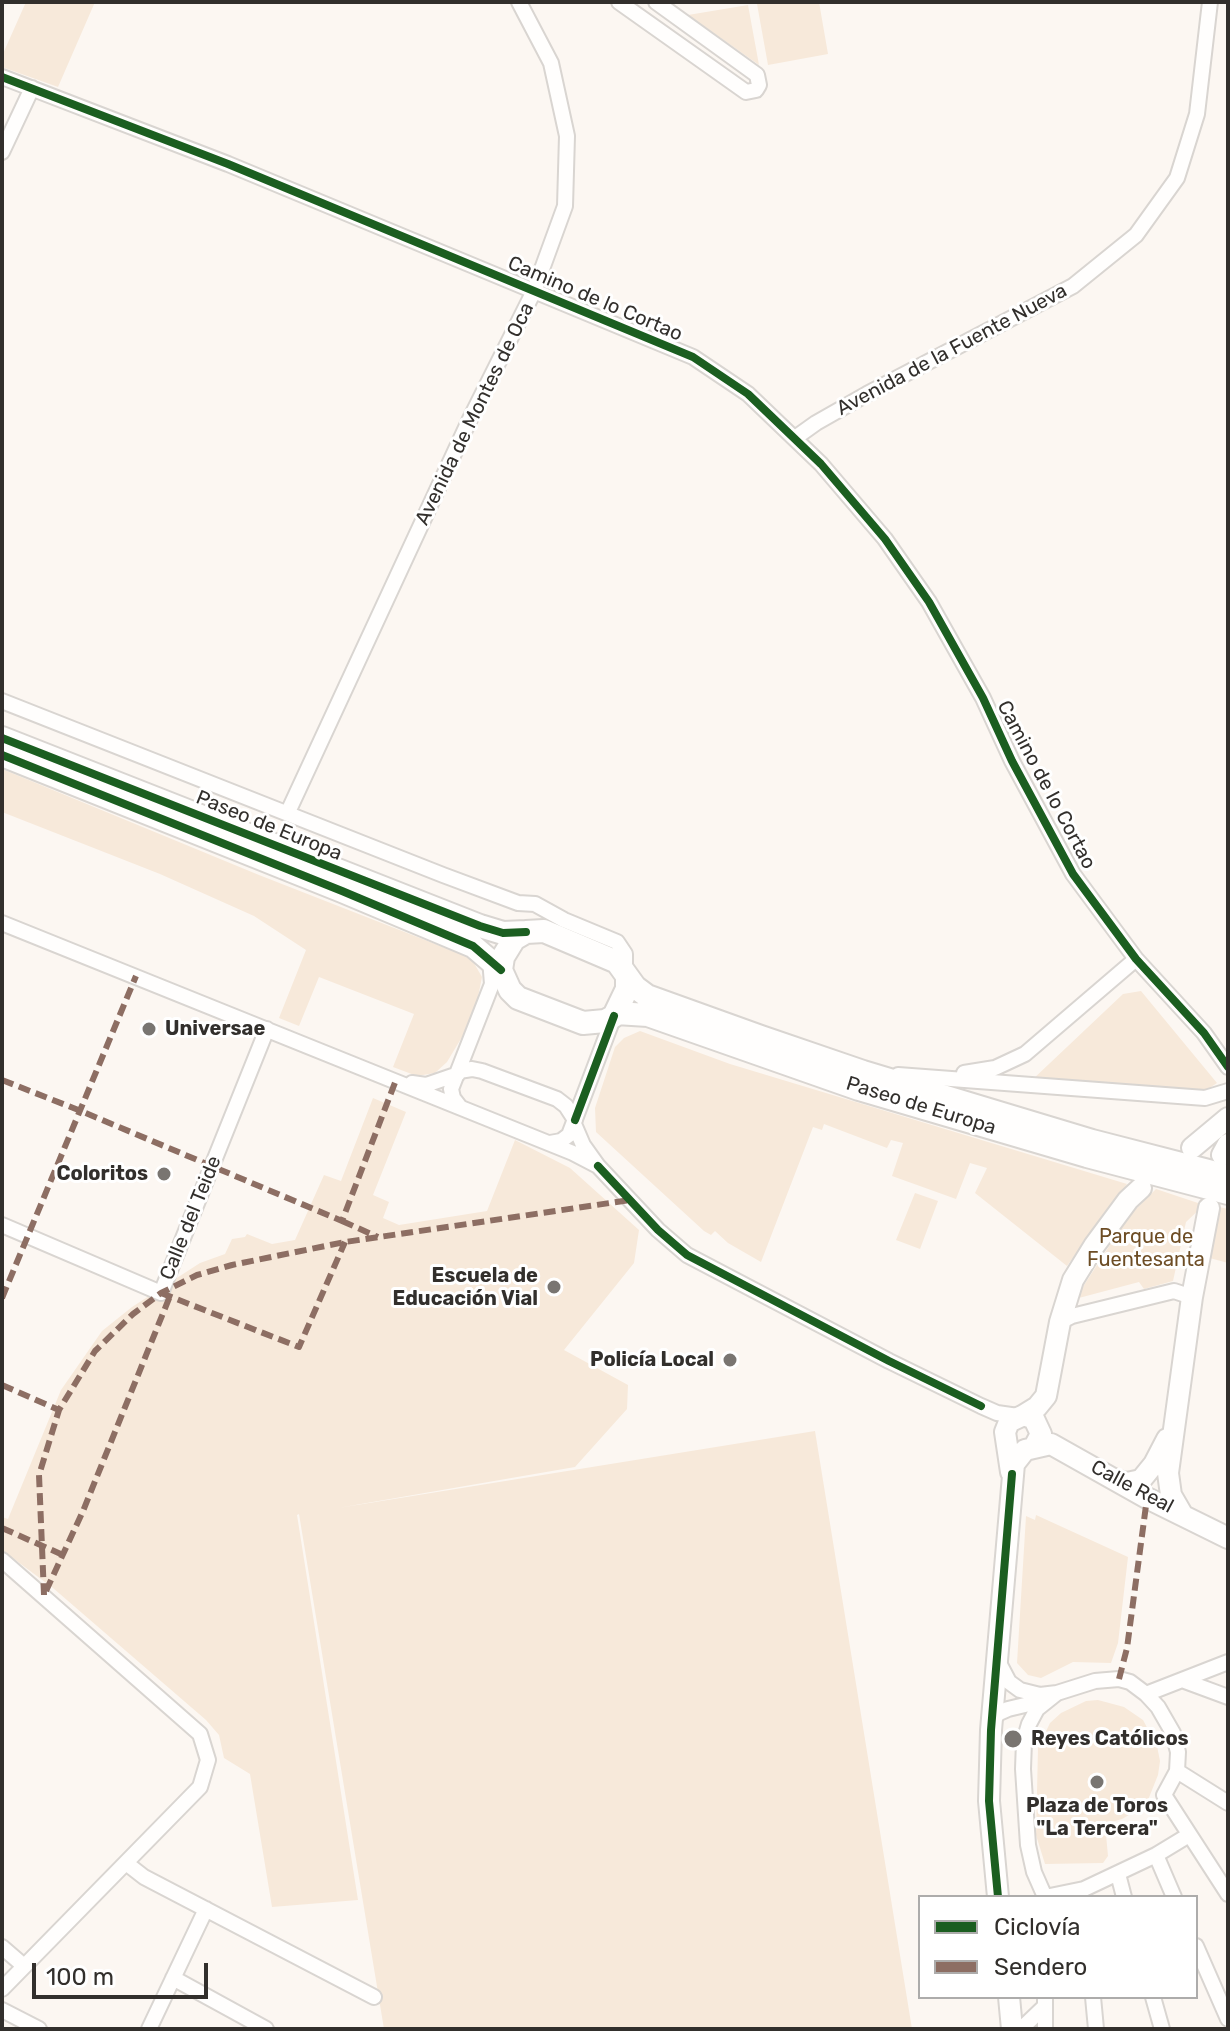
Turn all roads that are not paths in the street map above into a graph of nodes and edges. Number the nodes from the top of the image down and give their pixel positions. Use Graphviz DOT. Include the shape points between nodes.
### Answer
graph roads {
  1 [pos="519,2"];
  2 [pos="619,2"];
  3 [pos="656,2"];
  4 [pos="1210,2"];
  5 [pos="4,83"];
  6 [pos="32,88"];
  7 [pos="2,152"];
  8 [pos="534,291"];
  9 [pos="795,438"];
  10 [pos="2,701"];
  11 [pos="2,738"];
  12 [pos="2,755"];
  13 [pos="288,812"];
  14 [pos="535,904"];
  15 [pos="2,923"];
  16 [pos="530,931"];
  17 [pos="1136,959"];
  18 [pos="497,972"];
  19 [pos="626,974"];
  20 [pos="615,1014"];
  21 [pos="267,1029"];
  22 [pos="1204,1033"];
  23 [pos="1228,1053"];
  24 [pos="1228,1067"];
  25 [pos="458,1072"];
  26 [pos="863,1072"];
  27 [pos="948,1077"];
  28 [pos="396,1080"];
  29 [pos="1228,1091"];
  30 [pos="460,1107"];
  31 [pos="1228,1118"];
  32 [pos="574,1122"];
  33 [pos="550,1143"];
  34 [pos="1192,1148"];
  35 [pos="1226,1158"];
  36 [pos="598,1166"];
  37 [pos="1141,1188"];
  38 [pos="1228,1193"];
  39 [pos="1209,1208"];
  40 [pos="2,1225"];
  41 [pos="1192,1297"];
  42 [pos="1060,1322"];
  43 [pos="981,1406"];
  44 [pos="1021,1415"];
  45 [pos="1174,1420"];
  46 [pos="1018,1443"];
  47 [pos="1117,1481"];
  48 [pos="1182,1514"];
  49 [pos="1228,1538"];
  50 [pos="2,1560"];
  51 [pos="997,1659"];
  52 [pos="1228,1662"];
  53 [pos="1182,1680"];
  54 [pos="1146,1694"];
  55 [pos="1052,1696"];
  56 [pos="1228,1697"];
  57 [pos="992,1720"];
  58 [pos="1177,1771"];
  59 [pos="1228,1784"];
  60 [pos="1225,1802"];
  61 [pos="1189,1835"];
  62 [pos="1156,1855"];
  63 [pos="126,1863"];
  64 [pos="1118,1874"];
  65 [pos="1084,1893"];
  66 [pos="1228,1894"];
  67 [pos="998,1895"];
  68 [pos="1044,1895"];
  69 [pos="1123,1895"];
  70 [pos="1173,1895"];
  71 [pos="206,1909"];
  72 [pos="2,1947"];
  73 [pos="1198,1951"];
  74 [pos="24,1966"];
  75 [pos="173,1978"];
  76 [pos="2,1989"];
  77 [pos="374,1997"];
  78 [pos="1009,1999"];
  79 [pos="1093,1999"];
  80 [pos="1154,1999"];
  81 [pos="1044,2002"];
  82 [pos="2,2010"];
  83 [pos="1228,2019"];
  84 [pos="39,2029"];
  85 [pos="149,2029"];
  86 [pos="266,2029"];
  87 [pos="1012,2029"];
  88 [pos="1021,2029"];
  89 [pos="1045,2029"];
  90 [pos="1096,2029"];
  91 [pos="1162,2029"];
  1 -- 8 [label="street, Avenida de Montes de Oca" via="551,63 567,136 565,206"];
  2 -- 3 [label="street" via="746,92 756,90 757,75"];
  4 -- 9 [label="street, Avenida de la Fuente Nueva" via="1197,114 1177,178 1136,235 1073,286 867,394"];
  5 -- 6 [label="street, Camino de lo Cortao"];
  6 -- 7 [label="street"];
  6 -- 8 [label="street, Camino de lo Cortao"];
  8 -- 9 [label="street, Camino de lo Cortao" via="693,357 748,394"];
  8 -- 13 [label="street, Avenida de Montes de Oca"];
  9 -- 17 [label="street, Camino de lo Cortao" via="885,539 929,602 1073,874"];
  10 -- 13 [label="street"];
  11 -- 16 [label="main road, Paseo de Europa" via="480,926 503,933"];
  12 -- 18 [label="main road, Paseo de Europa" via="473,946"];
  13 -- 14 [label="street" via="508,899"];
  14 -- 16 [label="street"];
  14 -- 19 [label="street" via="617,942 625,954"];
  15 -- 21 [label="street"];
  16 -- 18 [label="main road" via="514,939"];
  16 -- 19 [label="main road" via="544,931 608,956"];
  17 -- 22 [label="street, Camino de lo Cortao"];
  17 -- 27 [label="street" via="1025,1054 995,1068"];
  18 -- 20 [label="main road" via="518,998 583,1023 605,1021"];
  18 -- 25 [label="street"];
  19 -- 20 [label="main road" via="627,989"];
  19 -- 26 [label="main road, Paseo de Europa" via="647,996"];
  20 -- 32 [label="street"];
  20 -- 38 [label="main road, Paseo de Europa" via="648,1015 859,1089"];
  21 -- 28 [label="street"];
  21 -- 40 [label="street, Calle del Teide" via="161,1293"];
  22 -- 23 [label="street, Camino de lo Cortao"];
  22 -- 24 [label="street, Camino de lo Cortao"];
  25 -- 28 [label="street" via="426,1085"];
  25 -- 30 [label="street" via="451,1089"];
  25 -- 32 [label="street" via="482,1071 557,1099"];
  26 -- 27 [label="street"];
  26 -- 35 [label="main road, Paseo de Europa" via="1092,1141"];
  27 -- 29 [label="street" via="1205,1098"];
  28 -- 30 [label="street"];
  30 -- 33 [label="street"];
  31 -- 34 [label="main road"];
  32 -- 33 [label="street" via="569,1135"];
  32 -- 36 [label="street"];
  33 -- 36 [label="street"];
  36 -- 43 [label="street" via="687,1255"];
  37 -- 42 [label="main road" via="1083,1263"];
  39 -- 41 [label="main road"];
  41 -- 42 [label="street" via="1174,1291"];
  41 -- 45 [label="main road"];
  42 -- 44 [label="main road" via="1046,1396"];
  43 -- 44 [label="street"];
  43 -- 46 [label="street"];
  44 -- 46 [label="main road" via="1009,1422"];
  44 -- 46 [label="main road" via="1034,1419 1040,1439"];
  45 -- 47 [label="main road" via="1146,1475 1135,1482"];
  45 -- 48 [label="main road" via="1169,1482"];
  46 -- 47 [label="main road, Calle Real" via="1051,1444"];
  46 -- 51 [label="main road"];
  47 -- 48 [label="main road, Calle Real"];
  48 -- 49 [label="main road, Calle Real"];
  50 -- 63 [label="street" via="200,1734 208,1760 200,1787"];
  51 -- 55 [label="street" via="1009,1682 1020,1690"];
  51 -- 57 [label="main road"];
  52 -- 53 [label="street"];
  53 -- 54 [label="street"];
  53 -- 56 [label="street"];
  54 -- 55 [label="street" via="1119,1679"];
  54 -- 58 [label="street" via="1173,1733"];
  55 -- 57 [label="street" via="1008,1709"];
  55 -- 68 [label="street" via="1037,1709 1024,1741 1028,1845"];
  57 -- 67 [label="main road" via="989,1801"];
  58 -- 60 [label="street"];
  58 -- 61 [label="street" via="1164,1795"];
  59 -- 60 [label="street"];
  61 -- 62 [label="street"];
  61 -- 66 [label="street"];
  62 -- 64 [label="street"];
  62 -- 70 [label="street"];
  63 -- 71 [label="street"];
  63 -- 74 [label="street"];
  64 -- 65 [label="street"];
  64 -- 69 [label="street"];
  71 -- 75 [label="street"];
  71 -- 77 [label="street"];
  72 -- 74 [label="street"];
  73 -- 83 [label="street"];
  74 -- 76 [label="street"];
  75 -- 85 [label="street"];
  75 -- 86 [label="street"];
  78 -- 87 [label="main road"];
  79 -- 90 [label="street"];
  80 -- 91 [label="street"];
  81 -- 88 [label="street"];
  81 -- 89 [label="street"];
  82 -- 84 [label="street"];
}
